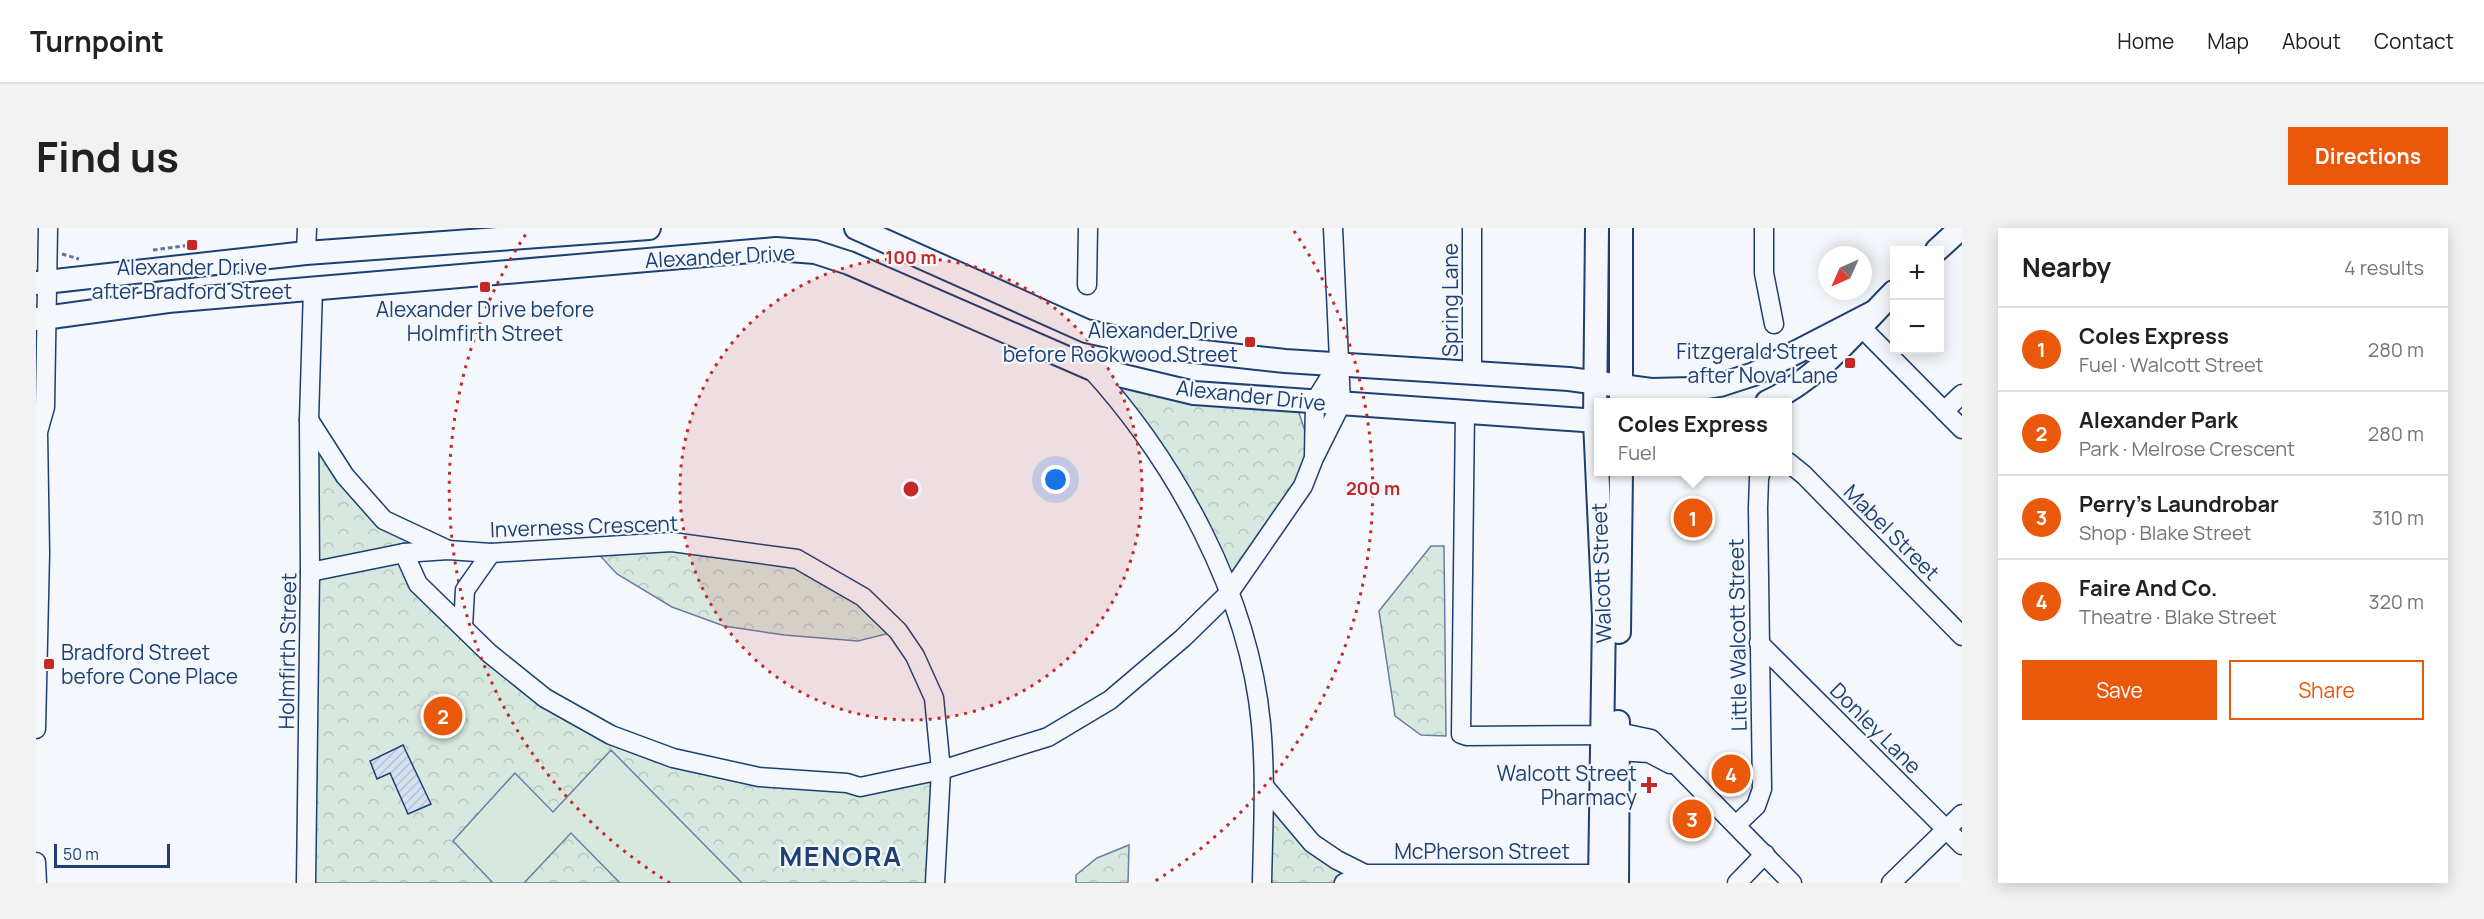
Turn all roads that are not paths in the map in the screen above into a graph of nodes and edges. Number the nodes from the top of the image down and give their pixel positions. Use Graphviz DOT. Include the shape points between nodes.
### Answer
graph roads {
  1 [pos="48,228"];
  2 [pos="307,228"];
  3 [pos="649,228"];
  4 [pos="856,228"];
  5 [pos="1088,228"];
  6 [pos="1333,228"];
  7 [pos="1472,228"];
  8 [pos="1597,228"];
  9 [pos="1621,228"];
  10 [pos="1764,228"];
  11 [pos="591,230"];
  12 [pos="306,253"];
  13 [pos="41,282"];
  14 [pos="1087,285"];
  15 [pos="313,288"];
  16 [pos="1890,296"];
  17 [pos="41,318"];
  18 [pos="1868,320"];
  19 [pos="1774,324"];
  20 [pos="1338,364"];
  21 [pos="1090,368"];
  22 [pos="1472,372"];
  23 [pos="1595,383"];
  24 [pos="1962,394"];
  25 [pos="1621,395"];
  26 [pos="1596,398"];
  27 [pos="1779,398"];
  28 [pos="1315,402"];
  29 [pos="1341,404"];
  30 [pos="1465,411"];
  31 [pos="1944,411"];
  32 [pos="309,420"];
  33 [pos="1594,421"];
  34 [pos="37,429"];
  35 [pos="1962,429"];
  36 [pos="1314,458"];
  37 [pos="1792,465"];
  38 [pos="37,467"];
  39 [pos="1599,476"];
  40 [pos="1621,476"];
  41 [pos="1760,476"];
  42 [pos="38,497"];
  43 [pos="448,550"];
  44 [pos="404,553"];
  45 [pos="491,553"];
  46 [pos="310,572"];
  47 [pos="1229,593"];
  48 [pos="463,627"];
  49 [pos="1962,636"];
  50 [pos="1759,643"];
  51 [pos="36,729"];
  52 [pos="1613,739"];
  53 [pos="941,770"];
  54 [pos="1264,786"];
  55 [pos="1962,814"];
  56 [pos="1736,825"];
  57 [pos="1946,829"];
  58 [pos="1962,845"];
  59 [pos="1765,855"];
  60 [pos="36,861"];
  61 [pos="1365,874"];
  62 [pos="1606,880"];
  63 [pos="37,883"];
  64 [pos="306,883"];
  65 [pos="935,883"];
  66 [pos="1262,883"];
  67 [pos="1344,883"];
  68 [pos="1737,883"];
  69 [pos="1792,883"];
  70 [pos="1892,883"];
  1 -- 13 [label="street"];
  2 -- 12 [label="street"];
  3 -- 11 [label="main road, Alexander Drive"];
  4 -- 20 [label="main road, Alexander Drive" via="1086,331 1158,347"];
  5 -- 14 [label="street"];
  6 -- 20 [label="street"];
  7 -- 22 [label="street, Spring Lane"];
  8 -- 23 [label="main road, Walcott Street"];
  9 -- 25 [label="main road"];
  10 -- 19 [label="street" via="1764,273"];
  11 -- 12 [label="main road, Alexander Drive"];
  12 -- 13 [label="main road, Alexander Drive"];
  13 -- 17 [label="street"];
  15 -- 17 [label="main road, Alexander Drive"];
  15 -- 21 [label="main road, Alexander Drive" via="776,249 815,252 849,263"];
  15 -- 32 [label="street, Holmfirth Street"];
  16 -- 18 [label="main road"];
  17 -- 34 [label="street" via="45,406"];
  18 -- 25 [label="main road, Alexander Drive" via="1754,374 1720,385"];
  18 -- 27 [label="main road" via="1807,380"];
  18 -- 31 [label="street"];
  20 -- 22 [label="main road, Alexander Drive"];
  20 -- 28 [label="street"];
  20 -- 29 [label="street"];
  21 -- 28 [label="main road, Alexander Drive" via="1194,393"];
  21 -- 47 [label="street" via="1122,403 1187,501"];
  22 -- 23 [label="main road, Alexander Drive"];
  23 -- 25 [label="main road, Alexander Drive"];
  23 -- 26 [label="main road, Walcott Street"];
  24 -- 31 [label="street"];
  28 -- 29 [label="main road, Alexander Drive"];
  28 -- 36 [label="street"];
  29 -- 30 [label="main road, Alexander Drive"];
  29 -- 36 [label="street"];
  30 -- 33 [label="main road, Alexander Drive"];
  30 -- 52 [label="street" via="1461,734"];
  31 -- 35 [label="street"];
  32 -- 43 [label="street" via="345,476 384,520"];
  32 -- 46 [label="street, Holmfirth Street"];
  34 -- 38 [label="street"];
  36 -- 47 [label="street" via="1303,486"];
  37 -- 49 [label="street, Mabel Street"];
  38 -- 42 [label="street"];
  39 -- 52 [label="main road, Walcott Street"];
  40 -- 52 [label="main road, Walcott Street"];
  41 -- 50 [label="street, Little Walcott Street"];
  42 -- 51 [label="street"];
  43 -- 44 [label="street, Inverness Crescent"];
  43 -- 45 [label="street, Inverness Crescent"];
  44 -- 46 [label="street, Inverness Crescent"];
  44 -- 48 [label="street" via="418,584"];
  45 -- 48 [label="street" via="465,590"];
  45 -- 53 [label="street, Inverness Crescent" via="672,542 797,558 863,597 898,631 915,656 934,698"];
  46 -- 64 [label="street, Holmfirth Street"];
  47 -- 53 [label="street" via="1110,700 1048,737"];
  47 -- 54 [label="street" via="1249,655 1261,722"];
  48 -- 53 [label="street" via="545,698 611,735 673,758 759,777 860,787"];
  50 -- 56 [label="street, Little Walcott Street" via="1762,789 1756,806"];
  50 -- 57 [label="street, Donley Lane"];
  52 -- 56 [label="street" via="1651,739"];
  52 -- 62 [label="main road, Walcott Street"];
  53 -- 65 [label="street, Inverness Crescent"];
  54 -- 61 [label="street, McPherson Street" via="1312,843"];
  54 -- 66 [label="street"];
  55 -- 57 [label="street"];
  56 -- 59 [label="street"];
  57 -- 58 [label="street, Donley Lane"];
  57 -- 70 [label="street"];
  59 -- 68 [label="street"];
  59 -- 69 [label="street"];
  60 -- 63 [label="street"];
  61 -- 62 [label="street, McPherson Street"];
  61 -- 67 [label="street, McPherson Street"];
}
